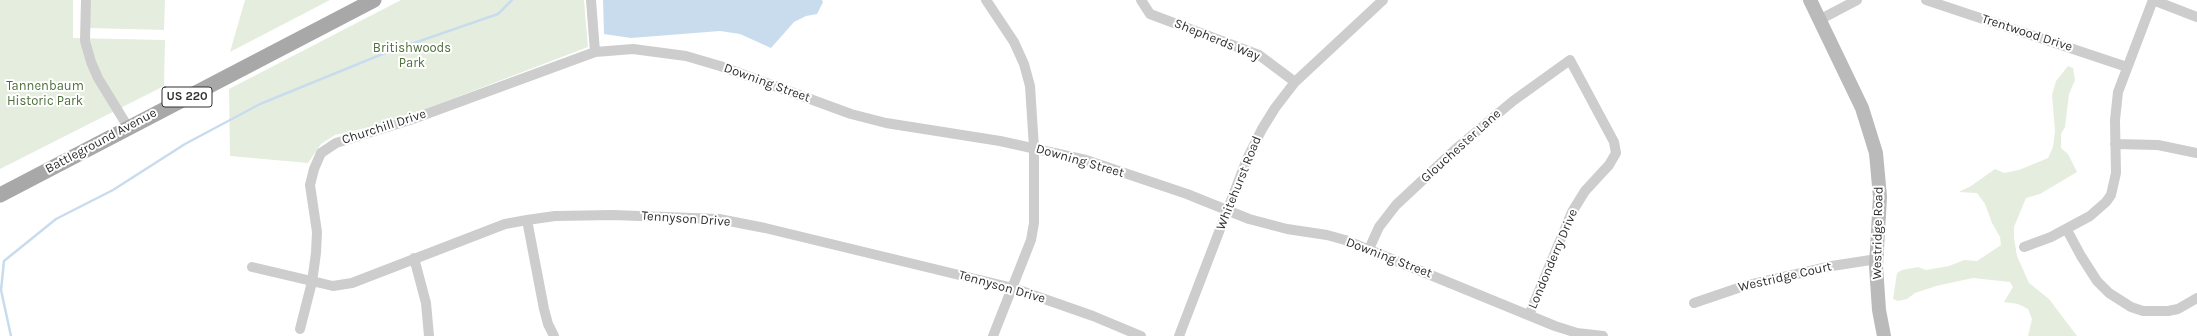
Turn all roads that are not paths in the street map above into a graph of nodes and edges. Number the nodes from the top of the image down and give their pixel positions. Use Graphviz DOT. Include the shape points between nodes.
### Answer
graph roads {
  1 [pos="86,0"];
  2 [pos="374,0"];
  3 [pos="591,0"];
  4 [pos="986,0"];
  5 [pos="1141,0"];
  6 [pos="1383,0"];
  7 [pos="1810,0"];
  8 [pos="1857,0"];
  9 [pos="1926,0"];
  10 [pos="2153,0"];
  11 [pos="2197,17"];
  12 [pos="1819,20"];
  13 [pos="595,52"];
  14 [pos="1570,60"];
  15 [pos="2128,67"];
  16 [pos="1295,82"];
  17 [pos="128,127"];
  18 [pos="2115,144"];
  19 [pos="1034,148"];
  20 [pos="2197,153"];
  21 [pos="0,194"];
  22 [pos="1227,210"];
  23 [pos="528,220"];
  24 [pos="2067,230"];
  25 [pos="2024,247"];
  26 [pos="1369,249"];
  27 [pos="414,258"];
  28 [pos="1877,259"];
  29 [pos="252,267"];
  30 [pos="312,282"];
  31 [pos="1013,288"];
  32 [pos="2197,298"];
  33 [pos="1694,303"];
  34 [pos="1529,315"];
  35 [pos="300,329"];
  36 [pos="429,336"];
  37 [pos="554,336"];
  38 [pos="993,336"];
  39 [pos="1141,336"];
  40 [pos="1180,336"];
  41 [pos="1603,336"];
  42 [pos="1884,336"];
  1 -- 17 [label="street" via="85,41 91,62"];
  2 -- 17 [label="main road, Battleground Avenue / US 220"];
  3 -- 13 [label="street"];
  4 -- 19 [label="street" via="1014,42 1024,64 1030,86"];
  5 -- 16 [label="street, Shepherds Way" via="1150,14 1259,55"];
  6 -- 16 [label="street, Whitehurst Road"];
  7 -- 12 [label="main road, Westridge Road"];
  8 -- 12 [label="street"];
  9 -- 15 [label="street, Trentwood Drive"];
  10 -- 11 [label="street"];
  10 -- 15 [label="street"];
  12 -- 28 [label="main road, Westridge Road" via="1862,108 1876,153 1880,197"];
  13 -- 19 [label="street, Downing Street" via="633,49 686,56 851,114 886,123"];
  13 -- 30 [label="street, Churchill Drive" via="410,120 336,143 321,153 310,185 317,232"];
  14 -- 26 [label="street, Glouchester Lane" via="1513,101 1458,147 1396,205 1379,227"];
  14 -- 34 [label="street, Londonderry Drive" via="1614,142 1616,153 1609,165 1585,191 1572,212"];
  15 -- 18 [label="street" via="2116,104"];
  16 -- 22 [label="street, Whitehurst Road" via="1262,129"];
  17 -- 21 [label="main road, Battleground Avenue / US 220"];
  18 -- 20 [label="street" via="2158,145"];
  18 -- 24 [label="street" via="2116,173 2111,195 2090,216"];
  19 -- 22 [label="street, Downing Street" via="1086,160"];
  19 -- 31 [label="street" via="1034,223 1031,240"];
  22 -- 26 [label="street, Downing Street" via="1267,224 1327,235"];
  22 -- 40 [label="street, Whitehurst Road"];
  23 -- 27 [label="street, Tennyson Drive" via="505,224"];
  23 -- 31 [label="street, Tennyson Drive" via="555,216 719,219"];
  23 -- 37 [label="street" via="544,309"];
  24 -- 25 [label="street"];
  24 -- 32 [label="street" via="2097,280 2109,293 2131,307 2143,311 2168,311 2178,309"];
  26 -- 34 [label="street, Downing Street"];
  27 -- 30 [label="street, Tennyson Drive" via="352,283 333,286"];
  27 -- 36 [label="street" via="426,303"];
  28 -- 33 [label="street, Westridge Court" via="1832,266 1744,286"];
  28 -- 42 [label="main road, Westridge Road" via="1879,310"];
  29 -- 30 [label="street, Tennyson Drive"];
  30 -- 35 [label="street, Churchill Drive"];
  31 -- 38 [label="street"];
  31 -- 39 [label="street, Tennyson Drive"];
  34 -- 41 [label="street, Downing Street" via="1577,334"];
}
